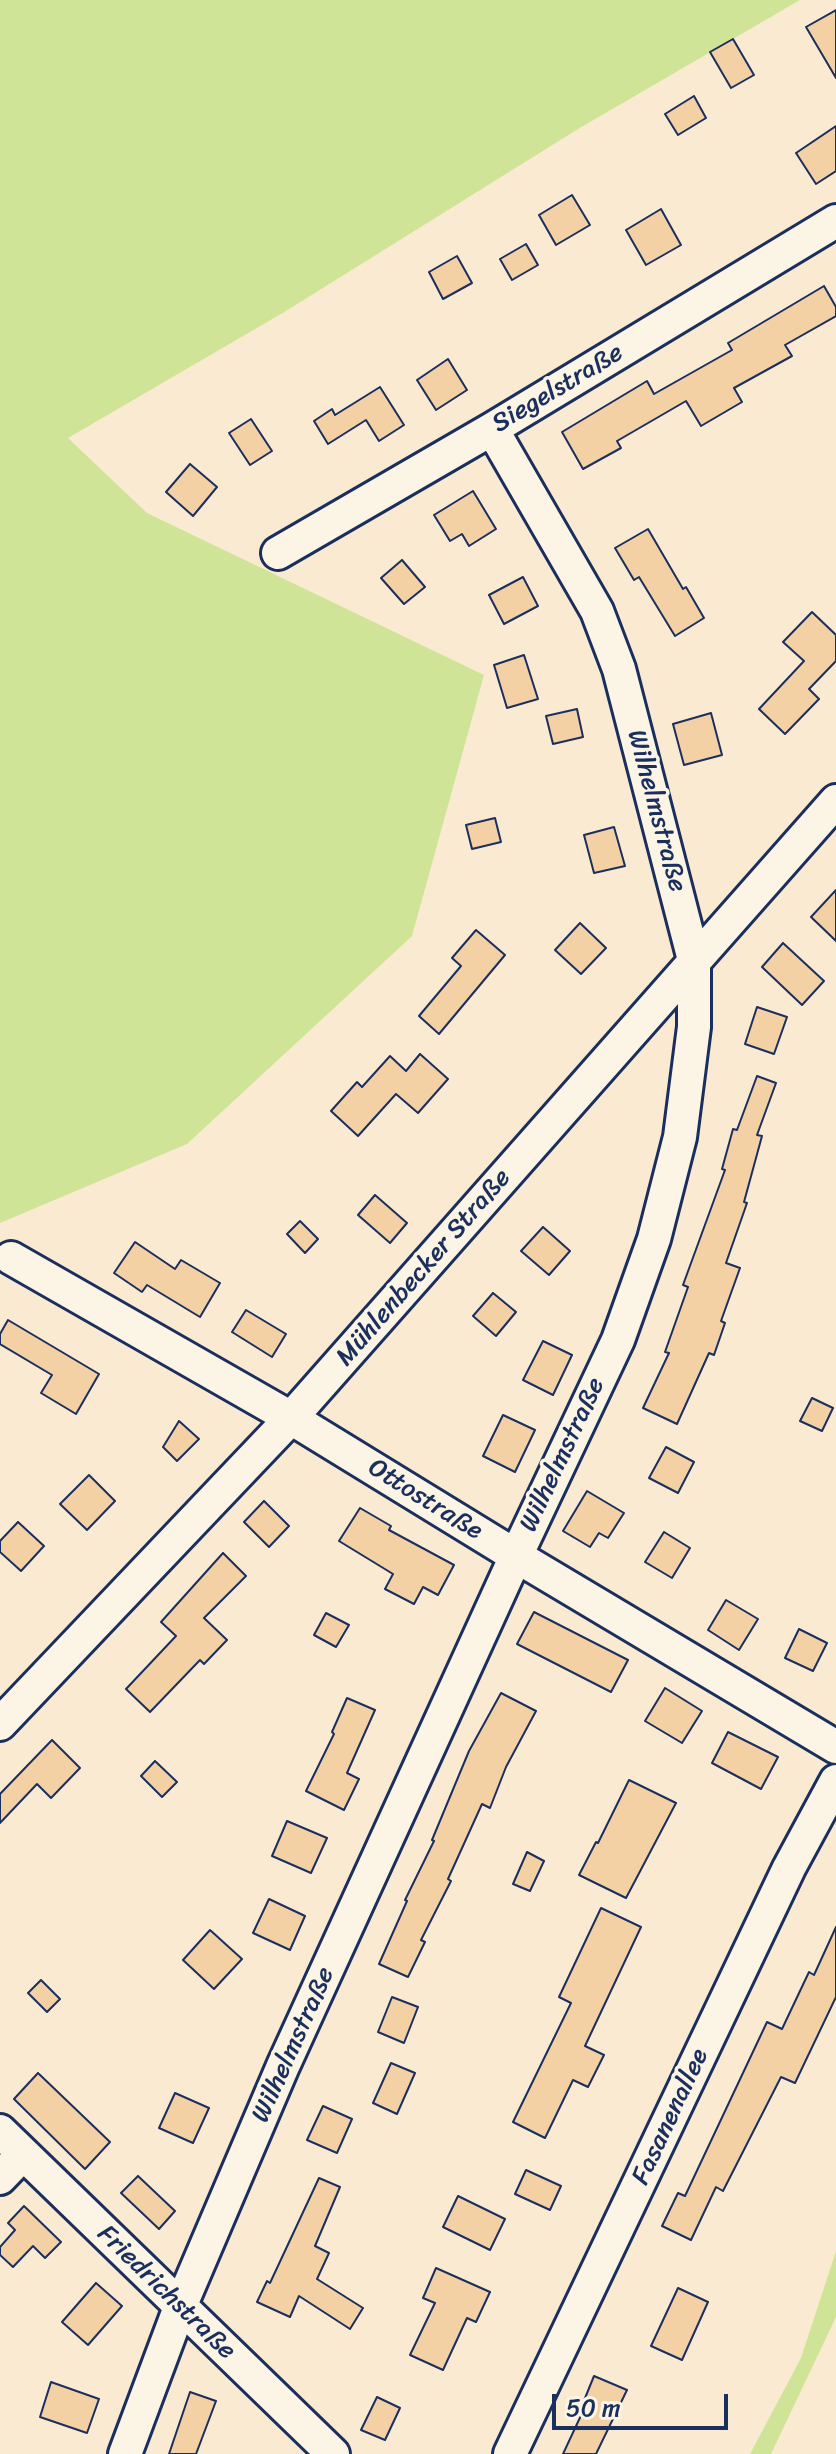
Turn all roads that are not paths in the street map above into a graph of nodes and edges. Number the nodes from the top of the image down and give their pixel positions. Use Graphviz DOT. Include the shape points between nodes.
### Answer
graph roads {
  1 [pos="836,221"];
  2 [pos="492,429"];
  3 [pos="278,553"];
  4 [pos="836,801"];
  5 [pos="694,960"];
  6 [pos="11,1258"];
  7 [pos="291,1418"];
  8 [pos="516,1556"];
  9 [pos="0,1724"];
  10 [pos="836,1747"];
  11 [pos="836,1781"];
  12 [pos="0,2131"];
  13 [pos="23,2154"];
  14 [pos="0,2178"];
  15 [pos="180,2307"];
  16 [pos="125,2454"];
  17 [pos="333,2454"];
  18 [pos="510,2454"];
  1 -- 2 [label="street, Siegelstraße"];
  2 -- 3 [label="street, Siegelstraße"];
  2 -- 5 [label="street, Wilhelmstraße" via="608,636"];
  4 -- 5 [label="street, Mühlenbecker Straße"];
  5 -- 7 [label="street, Mühlenbecker Straße"];
  5 -- 8 [label="street, Wilhelmstraße" via="694,1027 685,1107 654,1239 618,1340"];
  6 -- 7 [label="street, Ottostraße"];
  7 -- 8 [label="street, Ottostraße"];
  7 -- 9 [label="street, Mühlenbecker Straße"];
  8 -- 10 [label="street, Ottostraße"];
  8 -- 15 [label="street, Wilhelmstraße" via="283,2066"];
  11 -- 18 [label="street, Fasanenallee" via="789,1868"];
  12 -- 13 [label="street, Friedrichstraße"];
  13 -- 14 [label="street"];
  13 -- 15 [label="street, Friedrichstraße"];
  15 -- 16 [label="street, Wilhelmstraße"];
  15 -- 17 [label="street, Friedrichstraße"];
}
